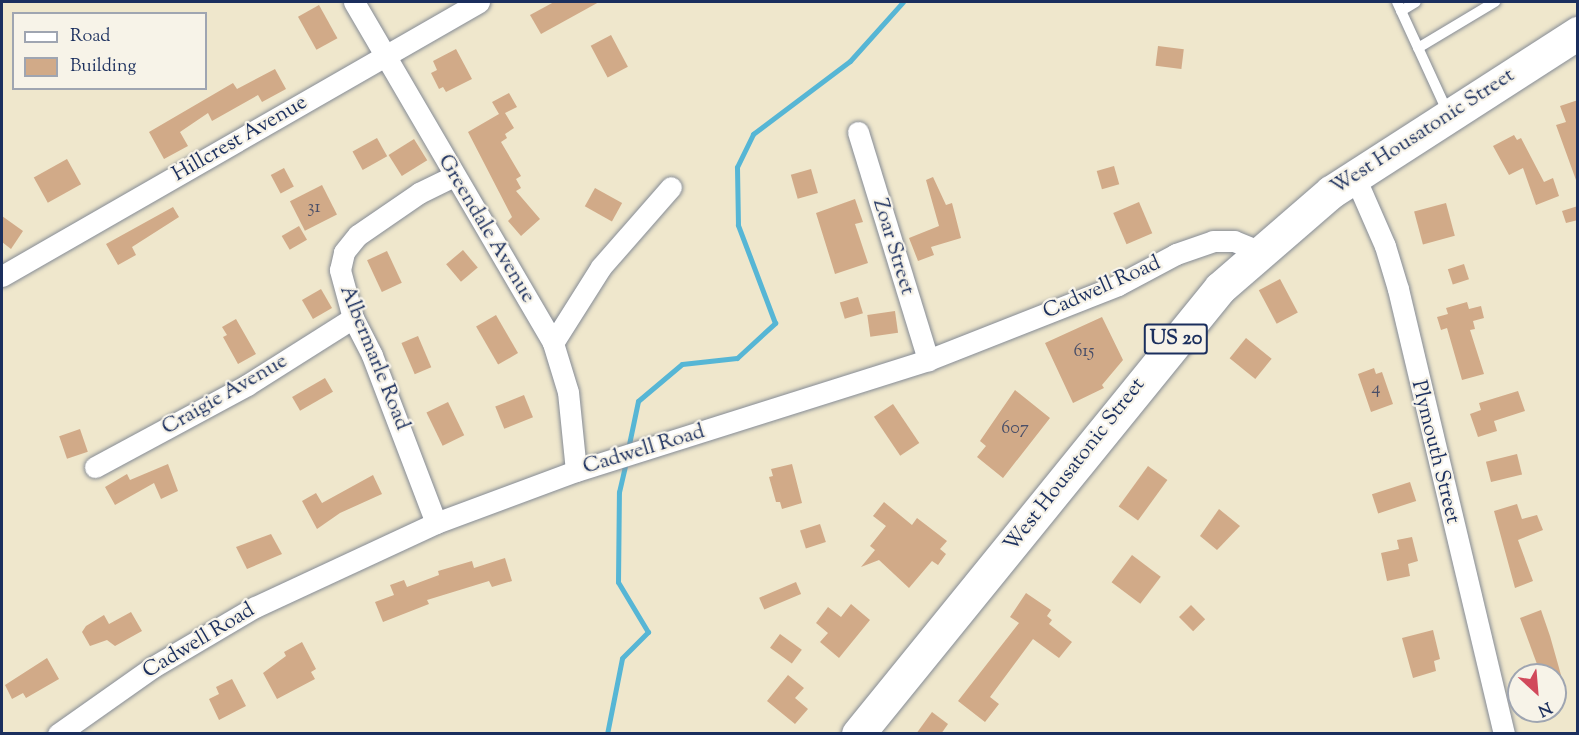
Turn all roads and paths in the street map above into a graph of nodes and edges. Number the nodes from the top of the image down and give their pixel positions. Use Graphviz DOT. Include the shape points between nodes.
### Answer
graph roads {
  1 [pos="354,2"];
  2 [pos="478,2"];
  3 [pos="1416,2"];
  4 [pos="1495,2"];
  5 [pos="1399,6"];
  6 [pos="1578,33"];
  7 [pos="1418,48"];
  8 [pos="384,57"];
  9 [pos="1449,114"];
  10 [pos="858,132"];
  11 [pos="1354,175"];
  12 [pos="454,176"];
  13 [pos="671,187"];
  14 [pos="1259,251"];
  15 [pos="2,276"];
  16 [pos="353,318"];
  17 [pos="553,344"];
  18 [pos="928,360"];
  19 [pos="95,467"];
  20 [pos="576,471"];
  21 [pos="436,523"];
  22 [pos="58,734"];
  23 [pos="858,734"];
  24 [pos="1504,734"];
  1 -- 8 [label="street, Greendale Avenue"];
  2 -- 8 [label="street, Hillcrest Avenue"];
  3 -- 5 [label="lane"];
  4 -- 7 [label="lane"];
  5 -- 7 [label="lane"];
  6 -- 9 [label="highway, West Housatonic Street / US 20"];
  7 -- 9 [label="lane"];
  8 -- 12 [label="street, Greendale Avenue"];
  8 -- 15 [label="street, Hillcrest Avenue"];
  9 -- 11 [label="highway, West Housatonic Street / US 20"];
  10 -- 18 [label="street, Zoar Street"];
  11 -- 14 [label="highway, West Housatonic Street / US 20"];
  11 -- 24 [label="street, Plymouth Street" via="1385,246 1398,289"];
  12 -- 16 [label="street, Albermarle Road" via="390,211 358,235 344,252 340,270"];
  12 -- 17 [label="street, Greendale Avenue"];
  13 -- 17 [label="street" via="601,267"];
  14 -- 18 [label="street, Cadwell Road" via="1234,241 1214,241 1176,254 1118,285"];
  14 -- 23 [label="highway, West Housatonic Street / US 20" via="1165,353"];
  16 -- 19 [label="street, Craigie Avenue" via="247,385"];
  16 -- 21 [label="street, Albermarle Road" via="372,355"];
  17 -- 20 [label="street, Greendale Avenue" via="568,392"];
  18 -- 20 [label="street, Cadwell Road"];
  20 -- 21 [label="street, Cadwell Road"];
  21 -- 22 [label="street, Cadwell Road" via="255,607 153,667"];
}
